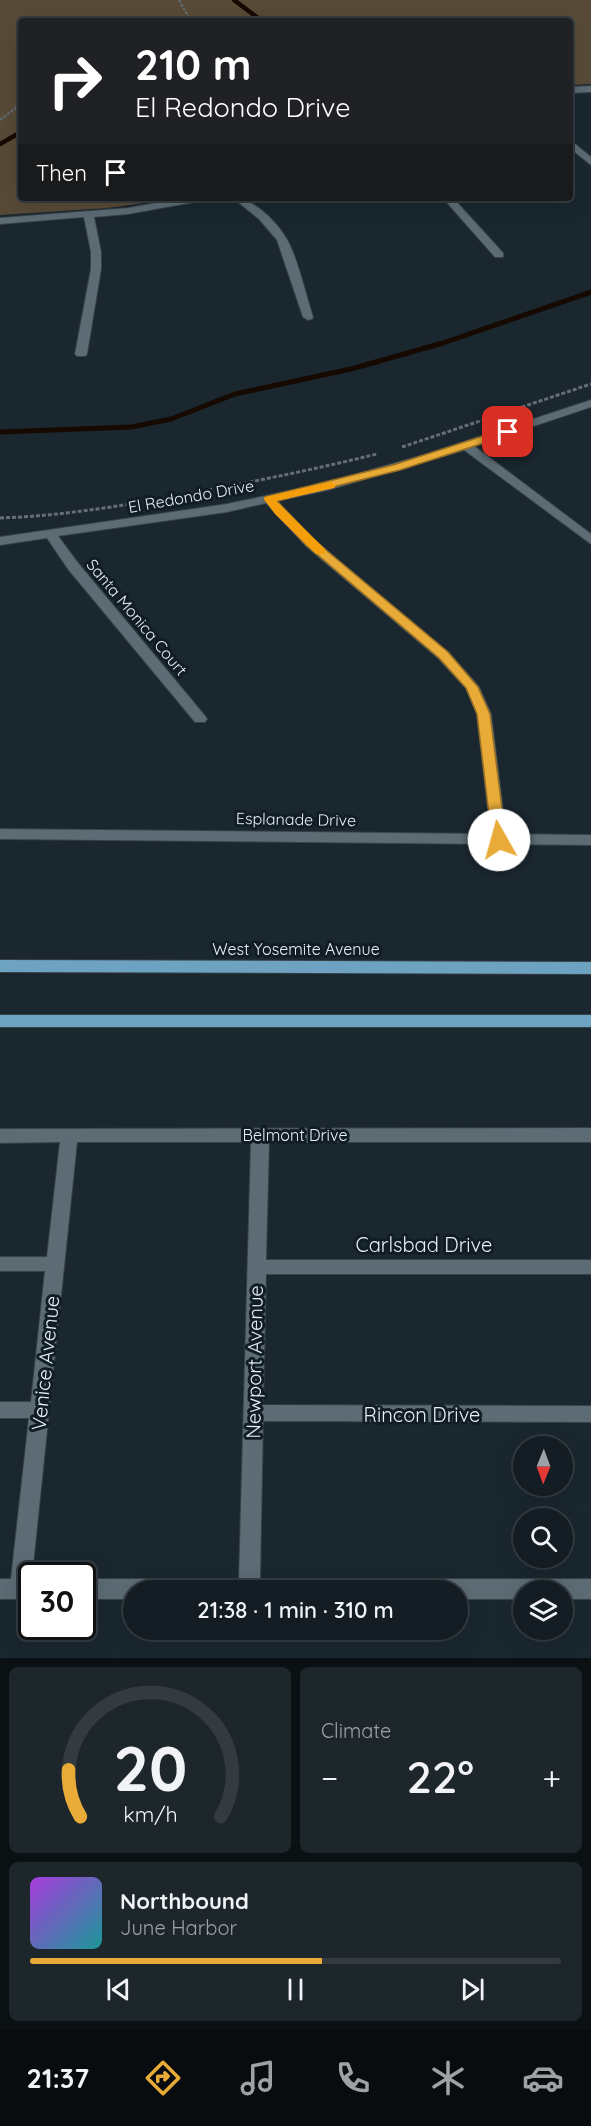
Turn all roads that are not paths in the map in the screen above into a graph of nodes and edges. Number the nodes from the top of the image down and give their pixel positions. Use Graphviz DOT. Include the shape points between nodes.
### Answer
graph roads {
  1 [pos="591,88"];
  2 [pos="573,90"];
  3 [pos="573,146"];
  4 [pos="591,162"];
  5 [pos="185,201"];
  6 [pos="242,201"];
  7 [pos="451,201"];
  8 [pos="88,214"];
  9 [pos="0,221"];
  10 [pos="499,255"];
  11 [pos="308,317"];
  12 [pos="81,354"];
  13 [pos="591,403"];
  14 [pos="466,446"];
  15 [pos="269,499"];
  16 [pos="50,534"];
  17 [pos="591,540"];
  18 [pos="0,542"];
  19 [pos="200,719"];
  20 [pos="0,834"];
  21 [pos="499,840"];
  22 [pos="591,840"];
  23 [pos="0,966"];
  24 [pos="591,968"];
  25 [pos="0,1021"];
  26 [pos="591,1021"];
  27 [pos="260,1134"];
  28 [pos="591,1135"];
  29 [pos="0,1136"];
  30 [pos="69,1137"];
  31 [pos="0,1264"];
  32 [pos="55,1264"];
  33 [pos="591,1266"];
  34 [pos="257,1267"];
  35 [pos="0,1410"];
  36 [pos="40,1410"];
  37 [pos="253,1413"];
  38 [pos="591,1414"];
  39 [pos="21,1562"];
  40 [pos="249,1580"];
  41 [pos="96,1589"];
  42 [pos="123,1589"];
  43 [pos="468,1589"];
  44 [pos="591,1589"];
  1 -- 2 [label="street"];
  3 -- 4 [label="street"];
  5 -- 8 [label="street"];
  6 -- 11 [label="street" via="272,225 282,239"];
  7 -- 10 [label="street"];
  8 -- 9 [label="street"];
  8 -- 12 [label="street" via="96,269"];
  13 -- 14 [label="street, El Redondo Drive"];
  14 -- 15 [label="street, El Redondo Drive" via="396,468"];
  14 -- 17 [label="street"];
  15 -- 16 [label="street, El Redondo Drive"];
  15 -- 21 [label="street" via="310,543 443,655 472,687 484,714"];
  16 -- 18 [label="street, El Redondo Drive"];
  16 -- 19 [label="street, Santa Monica Court"];
  20 -- 21 [label="street, Esplanade Drive"];
  21 -- 22 [label="street, Esplanade Drive"];
  23 -- 24 [label="main road, West Yosemite Avenue"];
  25 -- 26 [label="main road"];
  27 -- 28 [label="street, Belmont Drive"];
  27 -- 30 [label="street, Belmont Drive"];
  27 -- 34 [label="street, Newport Avenue"];
  29 -- 30 [label="street, Belmont Drive"];
  30 -- 32 [label="street, Venice Avenue"];
  31 -- 32 [label="street"];
  32 -- 36 [label="street, Venice Avenue"];
  33 -- 34 [label="street, Carlsbad Drive"];
  34 -- 37 [label="street, Newport Avenue"];
  35 -- 36 [label="street"];
  36 -- 39 [label="street, Venice Avenue"];
  37 -- 38 [label="street, Rincon Drive"];
  37 -- 40 [label="street, Newport Avenue"];
  41 -- 42 [label="street"];
  43 -- 44 [label="street"];
}
